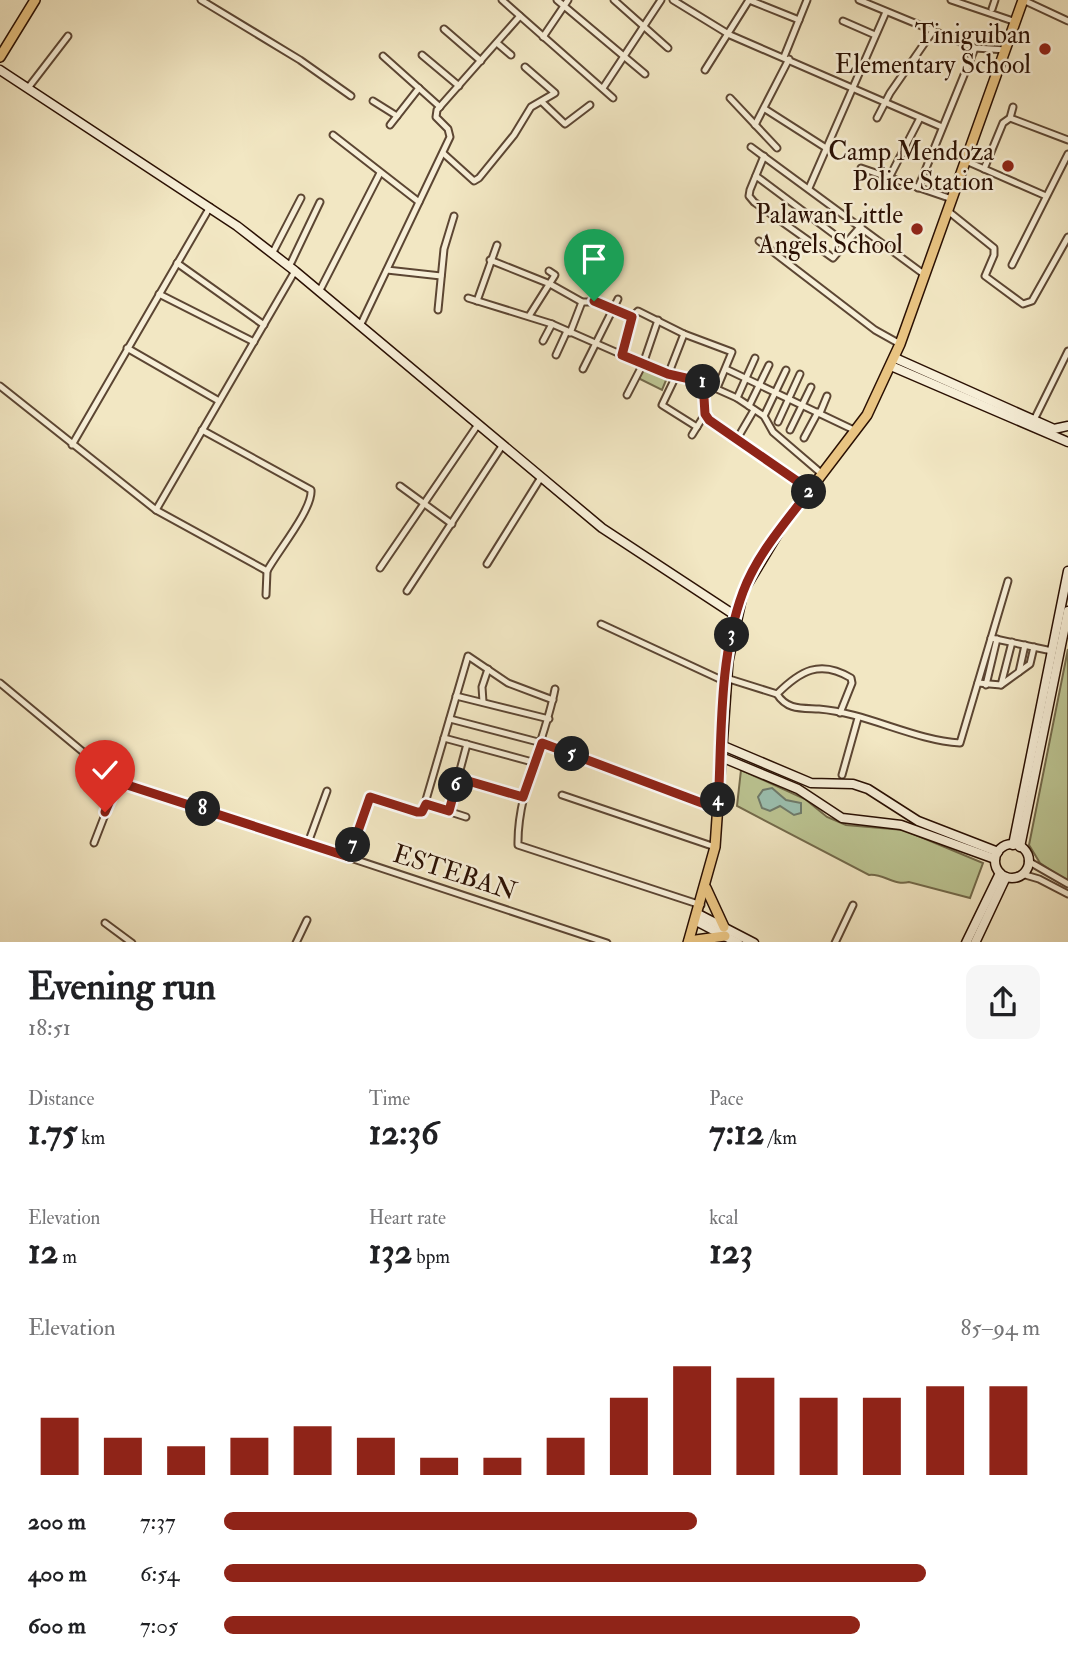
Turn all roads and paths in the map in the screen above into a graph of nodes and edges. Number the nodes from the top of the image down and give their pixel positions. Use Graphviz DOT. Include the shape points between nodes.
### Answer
graph roads {
  1 [pos="35,0"];
  2 [pos="201,0"];
  3 [pos="502,0"];
  4 [pos="557,0"];
  5 [pos="568,0"];
  6 [pos="614,0"];
  7 [pos="661,0"];
  8 [pos="673,0"];
  9 [pos="749,0"];
  10 [pos="807,0"];
  11 [pos="859,0"];
  12 [pos="951,0"];
  13 [pos="995,0"];
  14 [pos="1023,0"];
  15 [pos="564,6"];
  16 [pos="992,9"];
  17 [pos="886,12"];
  18 [pos="520,16"];
  19 [pos="799,20"];
  20 [pos="843,21"];
  21 [pos="1068,21"];
  22 [pos="1016,22"];
  23 [pos="643,26"];
  24 [pos="444,29"];
  25 [pos="933,31"];
  26 [pos="730,35"];
  27 [pos="875,35"];
  28 [pos="68,36"];
  29 [pos="543,37"];
  30 [pos="497,43"];
  31 [pos="668,48"];
  32 [pos="975,48"];
  33 [pos="1006,50"];
  34 [pos="1,53"];
  35 [pos="422,55"];
  36 [pos="511,55"];
  37 [pos="383,56"];
  38 [pos="787,58"];
  39 [pos="624,59"];
  40 [pos="481,61"];
  41 [pos="525,67"];
  42 [pos="0,70"];
  43 [pos="705,70"];
  44 [pos="645,74"];
  45 [pos="458,86"];
  46 [pos="28,88"];
  47 [pos="419,88"];
  48 [pos="603,88"];
  49 [pos="850,88"];
  50 [pos="351,96"];
  51 [pos="614,97"];
  52 [pos="730,98"];
  53 [pos="373,101"];
  54 [pos="542,102"];
  55 [pos="884,104"];
  56 [pos="590,105"];
  57 [pos="440,107"];
  58 [pos="1013,107"];
  59 [pos="765,109"];
  60 [pos="397,116"];
  61 [pos="877,118"];
  62 [pos="919,118"];
  63 [pos="1010,118"];
  64 [pos="390,125"];
  65 [pos="755,125"];
  66 [pos="942,127"];
  67 [pos="334,135"];
  68 [pos="1068,140"];
  69 [pos="751,147"];
  70 [pos="777,148"];
  71 [pos="826,148"];
  72 [pos="443,153"];
  73 [pos="1068,154"];
  74 [pos="764,156"];
  75 [pos="966,161"];
  76 [pos="861,168"];
  77 [pos="984,169"];
  78 [pos="380,173"];
  79 [pos="756,176"];
  80 [pos="890,176"];
  81 [pos="809,188"];
  82 [pos="918,188"];
  83 [pos="1046,196"];
  84 [pos="301,198"];
  85 [pos="952,199"];
  86 [pos="320,202"];
  87 [pos="419,202"];
  88 [pos="210,207"];
  89 [pos="948,211"];
  90 [pos="454,216"];
  91 [pos="861,226"];
  92 [pos="1068,237"];
  93 [pos="759,241"];
  94 [pos="498,244"];
  95 [pos="847,244"];
  96 [pos="272,254"];
  97 [pos="490,260"];
  98 [pos="177,263"];
  99 [pos="1012,265"];
  100 [pos="292,269"];
  101 [pos="387,270"];
  102 [pos="549,271"];
  103 [pos="925,275"];
  104 [pos="441,276"];
  105 [pos="550,284"];
  106 [pos="319,292"];
  107 [pos="159,294"];
  108 [pos="468,298"];
  109 [pos="618,299"];
  110 [pos="477,301"];
  111 [pos="582,302"];
  112 [pos="613,309"];
  113 [pos="438,310"];
  114 [pos="529,316"];
  115 [pos="632,317"];
  116 [pos="658,320"];
  117 [pos="552,324"];
  118 [pos="264,325"];
  119 [pos="360,326"];
  120 [pos="569,332"];
  121 [pos="684,334"];
  122 [pos="543,341"];
  123 [pos="254,342"];
  124 [pos="596,343"];
  125 [pos="900,344"];
  126 [pos="127,348"];
  127 [pos="1068,351"];
  128 [pos="556,355"];
  129 [pos="622,355"];
  130 [pos="755,358"];
  131 [pos="1066,359"];
  132 [pos="893,362"];
  133 [pos="643,364"];
  134 [pos="769,365"];
  135 [pos="583,369"];
  136 [pos="726,369"];
  137 [pos="786,370"];
  138 [pos="668,374"];
  139 [pos="800,374"];
  140 [pos="676,376"];
  141 [pos="746,377"];
  142 [pos="703,382"];
  143 [pos="760,384"];
  144 [pos="0,386"];
  145 [pos="811,387"];
  146 [pos="717,388"];
  147 [pos="776,391"];
  148 [pos="626,395"];
  149 [pos="827,396"];
  150 [pos="737,398"];
  151 [pos="789,398"];
  152 [pos="219,401"];
  153 [pos="803,405"];
  154 [pos="752,408"];
  155 [pos="819,412"];
  156 [pos="705,414"];
  157 [pos="764,416"];
  158 [pos="1034,420"];
  159 [pos="778,422"];
  160 [pos="477,426"];
  161 [pos="1068,426"];
  162 [pos="696,427"];
  163 [pos="202,430"];
  164 [pos="790,430"];
  165 [pos="856,431"];
  166 [pos="692,435"];
  167 [pos="804,438"];
  168 [pos="737,439"];
  169 [pos="1068,442"];
  170 [pos="72,445"];
  171 [pos="502,446"];
  172 [pos="822,474"];
  173 [pos="540,479"];
  174 [pos="400,486"];
  175 [pos="810,490"];
  176 [pos="425,503"];
  177 [pos="156,510"];
  178 [pos="452,524"];
  179 [pos="487,564"];
  180 [pos="380,568"];
  181 [pos="267,571"];
  182 [pos="1068,571"];
  183 [pos="1007,581"];
  184 [pos="407,591"];
  185 [pos="266,595"];
  186 [pos="1065,602"];
  187 [pos="1068,611"];
  188 [pos="736,615"];
  189 [pos="601,624"];
  190 [pos="994,639"];
  191 [pos="1012,642"];
  192 [pos="1025,645"];
  193 [pos="1034,647"];
  194 [pos="1052,651"];
  195 [pos="488,669"];
  196 [pos="1019,672"];
  197 [pos="726,680"];
  198 [pos="0,683"];
  199 [pos="978,683"];
  200 [pos="986,685"];
  201 [pos="1001,685"];
  202 [pos="555,689"];
  203 [pos="777,694"];
  204 [pos="456,696"];
  205 [pos="553,700"];
  206 [pos="483,702"];
  207 [pos="840,713"];
  208 [pos="858,718"];
  209 [pos="450,719"];
  210 [pos="549,719"];
  211 [pos="444,738"];
  212 [pos="542,743"];
  213 [pos="467,744"];
  214 [pos="721,745"];
  215 [pos="721,757"];
  216 [pos="536,763"];
  217 [pos="842,775"];
  218 [pos="458,778"];
  219 [pos="118,782"];
  220 [pos="817,784"];
  221 [pos="327,791"];
  222 [pos="562,795"];
  223 [pos="523,797"];
  224 [pos="811,797"];
  225 [pos="426,804"];
  226 [pos="718,809"];
  227 [pos="449,811"];
  228 [pos="905,814"];
  229 [pos="466,817"];
  230 [pos="901,825"];
  231 [pos="94,843"];
  232 [pos="308,843"];
  233 [pos="1017,846"];
  234 [pos="715,847"];
  235 [pos="997,855"];
  236 [pos="349,857"];
  237 [pos="1028,861"];
  238 [pos="1022,874"];
  239 [pos="1003,875"];
  240 [pos="1068,884"];
  241 [pos="706,888"];
  242 [pos="1068,894"];
  243 [pos="853,905"];
  244 [pos="698,914"];
  245 [pos="307,920"];
  246 [pos="105,923"];
  247 [pos="725,932"];
  248 [pos="131,942"];
  249 [pos="296,942"];
  250 [pos="604,942"];
  251 [pos="689,942"];
  252 [pos="737,942"];
  253 [pos="751,942"];
  254 [pos="835,942"];
  255 [pos="967,942"];
  256 [pos="975,942"];
  1 -- 34 [label="main road"];
  2 -- 50 [label="street"];
  3 -- 18 [label="street"];
  4 -- 15 [label="street"];
  5 -- 15 [label="street"];
  6 -- 23 [label="street"];
  7 -- 23 [label="street"];
  8 -- 26 [label="street"];
  9 -- 19 [label="street"];
  9 -- 26 [label="street"];
  10 -- 19 [label="street"];
  11 -- 17 [label="street"];
  12 -- 22 [label="street"];
  13 -- 16 [label="street"];
  14 -- 21 [label="street"];
  14 -- 22 [label="main road"];
  15 -- 29 [label="street"];
  15 -- 39 [label="street"];
  17 -- 25 [label="street"];
  17 -- 27 [label="street"];
  18 -- 29 [label="street"];
  18 -- 30 [label="street"];
  19 -- 38 [label="street"];
  20 -- 27 [label="street"];
  22 -- 33 [label="main road"];
  23 -- 31 [label="street"];
  23 -- 39 [label="street"];
  24 -- 40 [label="street"];
  25 -- 32 [label="street"];
  25 -- 55 [label="street"];
  26 -- 38 [label="street"];
  26 -- 43 [label="street"];
  27 -- 49 [label="street"];
  28 -- 46 [label="street"];
  29 -- 48 [label="street"];
  30 -- 36 [label="street"];
  30 -- 40 [label="street"];
  32 -- 33 [label="street"];
  32 -- 66 [label="street"];
  33 -- 75 [label="main road"];
  35 -- 45 [label="street"];
  37 -- 47 [label="street"];
  38 -- 49 [label="street"];
  38 -- 59 [label="street"];
  39 -- 44 [label="street"];
  39 -- 48 [label="street"];
  40 -- 45 [label="street"];
  41 -- 54 [label="street" via="554,91"];
  42 -- 46 [label="street"];
  45 -- 57 [label="street"];
  46 -- 88 [label="street"];
  47 -- 57 [label="street"];
  47 -- 60 [label="street"];
  48 -- 51 [label="street"];
  49 -- 55 [label="street"];
  49 -- 71 [label="street"];
  52 -- 65 [label="street"];
  53 -- 60 [label="street"];
  54 -- 56 [label="street" via="565,124"];
  54 -- 72 [label="street" via="531,107 476,181"];
  55 -- 61 [label="street"];
  55 -- 62 [label="street"];
  57 -- 72 [label="street" via="436,117 450,133"];
  58 -- 63 [label="street"];
  59 -- 65 [label="street"];
  59 -- 71 [label="street"];
  60 -- 64 [label="street"];
  62 -- 66 [label="street"];
  62 -- 80 [label="street"];
  63 -- 68 [label="street"];
  63 -- 77 [label="street" via="1003,123"];
  65 -- 70 [label="street"];
  66 -- 82 [label="street"];
  67 -- 78 [label="street"];
  69 -- 74 [label="street"];
  71 -- 81 [label="street"];
  72 -- 87 [label="street"];
  73 -- 83 [label="street"];
  74 -- 79 [label="street"];
  74 -- 81 [label="street"];
  75 -- 77 [label="street"];
  75 -- 85 [label="main road"];
  76 -- 80 [label="street"];
  77 -- 83 [label="street"];
  78 -- 87 [label="street"];
  78 -- 106 [label="street"];
  79 -- 95 [label="street"];
  79 -- 95 [label="street" via="749,196 754,202 833,258"];
  80 -- 82 [label="street"];
  81 -- 91 [label="street"];
  82 -- 85 [label="street"];
  83 -- 99 [label="street"];
  84 -- 96 [label="street"];
  85 -- 89 [label="main road"];
  86 -- 100 [label="street"];
  87 -- 101 [label="street"];
  88 -- 96 [label="street"];
  88 -- 98 [label="street"];
  89 -- 92 [label="street" via="994,248 986,278 1023,304 1032,302"];
  89 -- 103 [label="main road"];
  90 -- 104 [label="street" via="443,249"];
  91 -- 95 [label="street"];
  91 -- 103 [label="street"];
  93 -- 125 [label="street"];
  94 -- 97 [label="street"];
  96 -- 100 [label="street"];
  97 -- 105 [label="street"];
  97 -- 110 [label="street"];
  98 -- 107 [label="street"];
  98 -- 118 [label="street"];
  100 -- 106 [label="street"];
  100 -- 118 [label="street"];
  101 -- 104 [label="street"];
  101 -- 119 [label="street"];
  102 -- 105 [label="street" via="555,275"];
  103 -- 125 [label="main road"];
  104 -- 113 [label="street"];
  105 -- 111 [label="street"];
  105 -- 114 [label="street"];
  106 -- 119 [label="street"];
  107 -- 123 [label="street"];
  107 -- 126 [label="street"];
  108 -- 110 [label="street"];
  109 -- 112 [label="street"];
  110 -- 114 [label="street"];
  111 -- 112 [label="street" via="599,302"];
  111 -- 120 [label="street"];
  112 -- 115 [label="street"];
  112 -- 124 [label="street"];
  114 -- 117 [label="street"];
  115 -- 116 [label="street" via="638,311"];
  115 -- 129 [label="street"];
  116 -- 121 [label="street"];
  116 -- 133 [label="street"];
  117 -- 120 [label="street"];
  117 -- 122 [label="street"];
  118 -- 123 [label="street"];
  119 -- 160 [label="street"];
  120 -- 124 [label="street"];
  120 -- 128 [label="street"];
  121 -- 136 [label="street" via="732,352"];
  121 -- 138 [label="street"];
  123 -- 152 [label="street"];
  124 -- 129 [label="street"];
  124 -- 135 [label="street"];
  125 -- 132 [label="main road"];
  126 -- 152 [label="street"];
  126 -- 170 [label="street"];
  127 -- 131 [label="street"];
  129 -- 133 [label="street"];
  130 -- 141 [label="street"];
  131 -- 158 [label="street"];
  132 -- 158 [label="street"];
  132 -- 165 [label="main road"];
  132 -- 169 [label="street"];
  133 -- 138 [label="street"];
  133 -- 148 [label="street"];
  134 -- 143 [label="street"];
  136 -- 141 [label="street"];
  136 -- 146 [label="street"];
  137 -- 147 [label="street"];
  138 -- 140 [label="street"];
  139 -- 151 [label="street"];
  140 -- 142 [label="street"];
  140 -- 162 [label="street" via="662,405"];
  141 -- 143 [label="street"];
  141 -- 150 [label="street"];
  142 -- 146 [label="street"];
  142 -- 156 [label="street"];
  143 -- 147 [label="street"];
  143 -- 154 [label="street"];
  144 -- 170 [label="street"];
  145 -- 153 [label="street"];
  146 -- 150 [label="street"];
  147 -- 151 [label="street"];
  147 -- 157 [label="street"];
  149 -- 155 [label="street"];
  150 -- 154 [label="street"];
  151 -- 153 [label="street"];
  151 -- 159 [label="street"];
  152 -- 163 [label="street"];
  153 -- 155 [label="street"];
  153 -- 164 [label="street"];
  154 -- 157 [label="street"];
  154 -- 168 [label="street"];
  155 -- 165 [label="street"];
  155 -- 167 [label="street"];
  156 -- 162 [label="street"];
  156 -- 168 [label="street"];
  157 -- 172 [label="street" via="776,435"];
  158 -- 161 [label="street" via="1055,429"];
  160 -- 171 [label="street"];
  160 -- 176 [label="street"];
  162 -- 166 [label="street"];
  163 -- 177 [label="street"];
  163 -- 181 [label="street" via="311,489 300,518"];
  165 -- 172 [label="main road"];
  168 -- 175 [label="street"];
  170 -- 177 [label="street"];
  171 -- 173 [label="street"];
  171 -- 178 [label="street"];
  172 -- 175 [label="main road"];
  173 -- 179 [label="street"];
  173 -- 188 [label="street" via="602,528"];
  174 -- 176 [label="street"];
  175 -- 188 [label="main road" via="762,554"];
  176 -- 178 [label="street"];
  176 -- 180 [label="street"];
  177 -- 181 [label="street"];
  178 -- 184 [label="street"];
  181 -- 185 [label="street"];
  182 -- 186 [label="street"];
  183 -- 190 [label="street"];
  186 -- 194 [label="street"];
  187 -- 233 [label="street"];
  188 -- 197 [label="main road"];
  189 -- 197 [label="street"];
  190 -- 191 [label="street"];
  190 -- 199 [label="street"];
  190 -- 200 [label="street"];
  191 -- 192 [label="street"];
  191 -- 201 [label="street"];
  192 -- 193 [label="street"];
  192 -- 196 [label="street"];
  193 -- 194 [label="street"];
  193 -- 196 [label="street" via="1030,664"];
  194 -- 233 [label="street"];
  195 -- 204 [label="street" via="467,657"];
  195 -- 205 [label="street" via="512,685"];
  195 -- 206 [label="street"];
  196 -- 201 [label="street"];
  197 -- 203 [label="street"];
  197 -- 214 [label="main road"];
  198 -- 219 [label="street, ESTEBAN"];
  199 -- 200 [label="street"];
  199 -- 208 [label="street" via="960,743"];
  200 -- 201 [label="street"];
  202 -- 205 [label="street"];
  203 -- 207 [label="street" via="784,704 803,710"];
  203 -- 207 [label="street" via="797,675 819,669 838,672 852,683"];
  204 -- 206 [label="street"];
  204 -- 209 [label="street"];
  205 -- 210 [label="street"];
  206 -- 210 [label="street"];
  207 -- 208 [label="street"];
  208 -- 217 [label="street"];
  209 -- 211 [label="street"];
  209 -- 212 [label="street"];
  210 -- 212 [label="street"];
  211 -- 213 [label="street"];
  211 -- 225 [label="street"];
  212 -- 216 [label="street"];
  212 -- 226 [label="street"];
  213 -- 216 [label="street"];
  213 -- 218 [label="street"];
  214 -- 215 [label="main road"];
  214 -- 220 [label="street"];
  215 -- 224 [label="street"];
  215 -- 226 [label="main road"];
  216 -- 223 [label="street"];
  218 -- 223 [label="street"];
  218 -- 227 [label="street"];
  219 -- 231 [label="street"];
  219 -- 232 [label="street, ESTEBAN"];
  220 -- 224 [label="street"];
  220 -- 228 [label="street" via="853,784 868,789"];
  221 -- 232 [label="street"];
  222 -- 234 [label="street"];
  223 -- 244 [label="street" via="517,843 521,848"];
  224 -- 230 [label="street" via="842,818"];
  225 -- 227 [label="street"];
  225 -- 236 [label="street" via="417,812 370,797"];
  226 -- 234 [label="main road"];
  227 -- 229 [label="street"];
  228 -- 230 [label="street"];
  228 -- 235 [label="street"];
  230 -- 235 [label="street"];
  232 -- 236 [label="street, ESTEBAN"];
  233 -- 235 [label="street"];
  233 -- 237 [label="street"];
  234 -- 241 [label="main road"];
  235 -- 239 [label="street"];
  236 -- 250 [label="street, ESTEBAN"];
  237 -- 238 [label="street"];
  237 -- 240 [label="street"];
  238 -- 239 [label="street"];
  238 -- 242 [label="street"];
  239 -- 255 [label="street"];
  239 -- 256 [label="street"];
  241 -- 244 [label="main road"];
  241 -- 247 [label="main road"];
  243 -- 254 [label="street"];
  244 -- 247 [label="street"];
  244 -- 251 [label="main road"];
  245 -- 249 [label="street"];
  246 -- 248 [label="street"];
  247 -- 251 [label="main road"];
  247 -- 252 [label="street"];
  247 -- 253 [label="street"];
}
